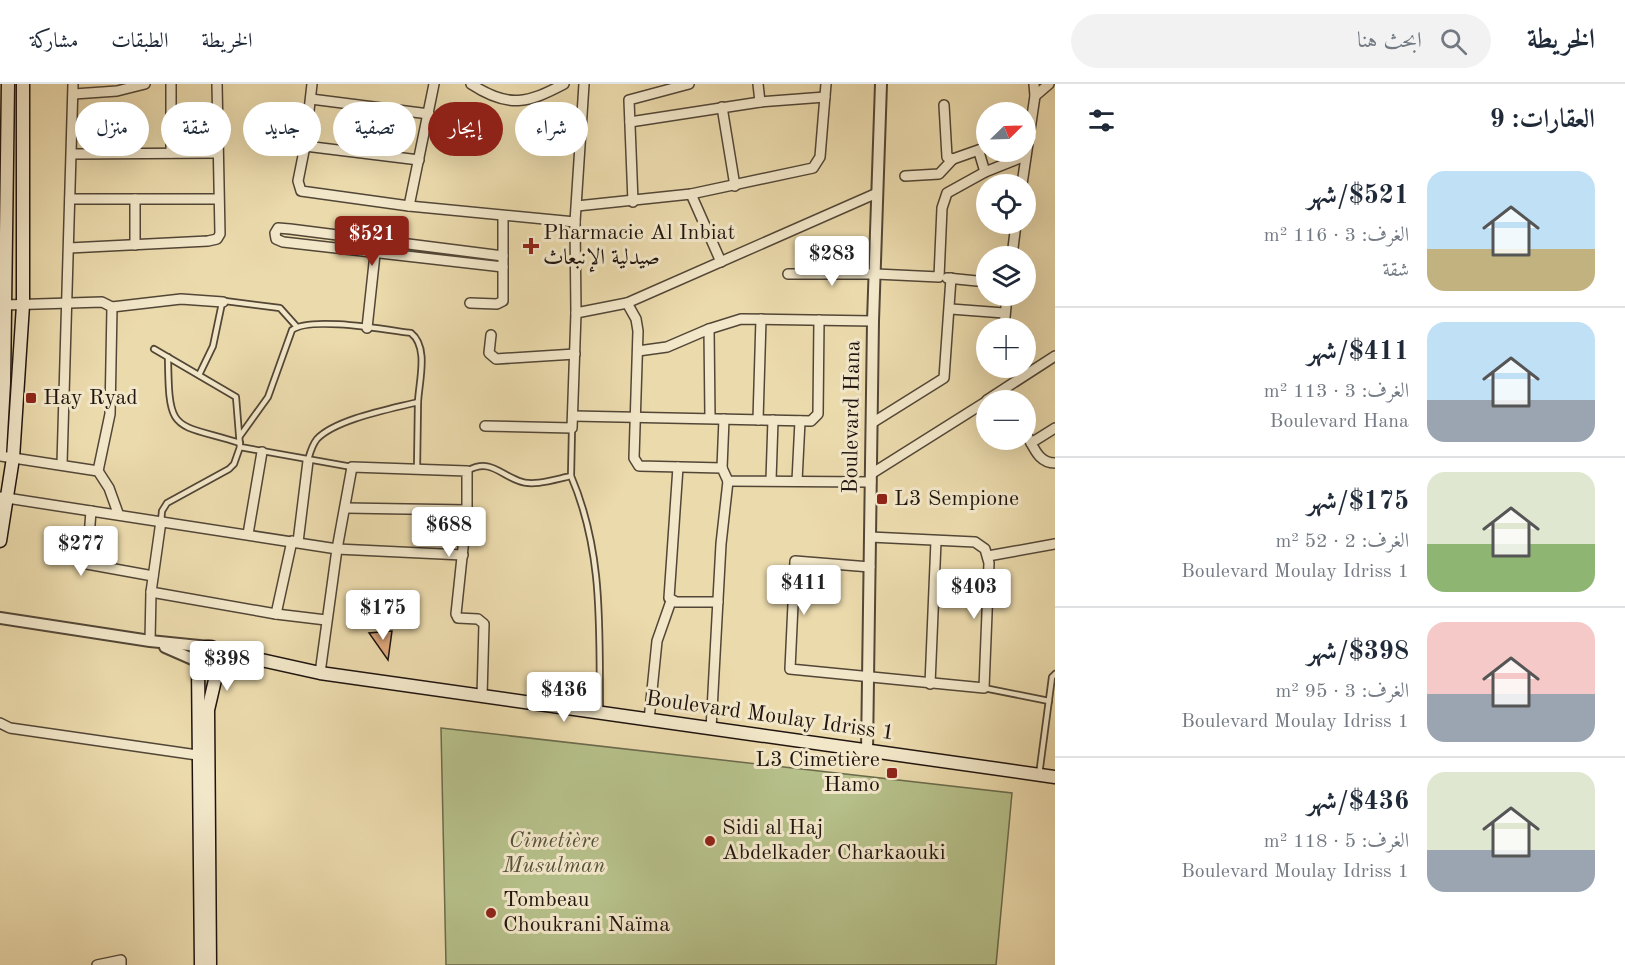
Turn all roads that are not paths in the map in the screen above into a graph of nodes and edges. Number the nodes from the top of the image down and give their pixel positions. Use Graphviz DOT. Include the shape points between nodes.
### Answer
graph roads {
  1 [pos="8,84"];
  2 [pos="22,84"];
  3 [pos="145,84"];
  4 [pos="171,84"];
  5 [pos="217,84"];
  6 [pos="312,84"];
  7 [pos="434,84"];
  8 [pos="471,84"];
  9 [pos="564,84"];
  10 [pos="584,84"];
  11 [pos="689,84"];
  12 [pos="758,84"];
  13 [pos="826,84"];
  14 [pos="881,84"];
  15 [pos="1034,84"];
  16 [pos="1049,84"];
  17 [pos="73,89"];
  18 [pos="1035,96"];
  19 [pos="825,97"];
  20 [pos="311,99"];
  21 [pos="171,102"];
  22 [pos="217,102"];
  23 [pos="311,102"];
  24 [pos="431,102"];
  25 [pos="759,102"];
  26 [pos="1034,102"];
  27 [pos="944,105"];
  28 [pos="722,107"];
  29 [pos="428,114"];
  30 [pos="428,119"];
  31 [pos="630,122"];
  32 [pos="321,148"];
  33 [pos="976,152"];
  34 [pos="72,153"];
  35 [pos="161,153"];
  36 [pos="217,156"];
  37 [pos="303,156"];
  38 [pos="953,159"];
  39 [pos="419,160"];
  40 [pos="984,162"];
  41 [pos="1010,162"];
  42 [pos="985,172"];
  43 [pos="939,174"];
  44 [pos="905,176"];
  45 [pos="735,186"];
  46 [pos="877,193"];
  47 [pos="947,193"];
  48 [pos="692,194"];
  49 [pos="70,199"];
  50 [pos="135,199"];
  51 [pos="217,199"];
  52 [pos="633,202"];
  53 [pos="409,206"];
  54 [pos="577,206"];
  55 [pos="503,216"];
  56 [pos="574,222"];
  57 [pos="332,234"];
  58 [pos="369,239"];
  59 [pos="135,245"];
  60 [pos="330,247"];
  61 [pos="429,247"];
  62 [pos="69,248"];
  63 [pos="370,253"];
  64 [pos="503,256"];
  65 [pos="428,259"];
  66 [pos="721,262"];
  67 [pos="504,267"];
  68 [pos="876,273"];
  69 [pos="788,274"];
  70 [pos="939,277"];
  71 [pos="951,278"];
  72 [pos="976,281"];
  73 [pos="24,287"];
  74 [pos="3,289"];
  75 [pos="66,302"];
  76 [pos="223,302"];
  77 [pos="470,303"];
  78 [pos="627,303"];
  79 [pos="5,305"];
  80 [pos="23,305"];
  81 [pos="1005,306"];
  82 [pos="112,307"];
  83 [pos="951,309"];
  84 [pos="576,313"];
  85 [pos="1004,313"];
  86 [pos="1004,318"];
  87 [pos="761,319"];
  88 [pos="819,320"];
  89 [pos="873,321"];
  90 [pos="297,327"];
  91 [pos="367,328"];
  92 [pos="709,329"];
  93 [pos="491,335"];
  94 [pos="154,349"];
  95 [pos="638,351"];
  96 [pos="575,354"];
  97 [pos="1055,356"];
  98 [pos="168,357"];
  99 [pos="1036,368"];
  100 [pos="199,375"];
  101 [pos="1020,378"];
  102 [pos="1002,390"];
  103 [pos="418,402"];
  104 [pos="976,408"];
  105 [pos="573,416"];
  106 [pos="635,417"];
  107 [pos="710,418"];
  108 [pos="724,419"];
  109 [pos="758,420"];
  110 [pos="773,420"];
  111 [pos="800,421"];
  112 [pos="872,423"];
  113 [pos="485,426"];
  114 [pos="572,428"];
  115 [pos="1055,428"];
  116 [pos="240,436"];
  117 [pos="1036,440"];
  118 [pos="240,445"];
  119 [pos="1036,450"];
  120 [pos="262,452"];
  121 [pos="0,454"];
  122 [pos="13,458"];
  123 [pos="308,461"];
  124 [pos="1055,463"];
  125 [pos="62,464"];
  126 [pos="352,467"];
  127 [pos="678,467"];
  128 [pos="722,468"];
  129 [pos="417,469"];
  130 [pos="98,471"];
  131 [pos="468,471"];
  132 [pos="571,476"];
  133 [pos="871,478"];
  134 [pos="771,480"];
  135 [pos="728,481"];
  136 [pos="797,481"];
  137 [pos="3,498"];
  138 [pos="346,508"];
  139 [pos="468,510"];
  140 [pos="92,511"];
  141 [pos="118,513"];
  142 [pos="161,521"];
  143 [pos="248,534"];
  144 [pos="870,537"];
  145 [pos="0,541"];
  146 [pos="936,541"];
  147 [pos="295,542"];
  148 [pos="1055,544"];
  149 [pos="337,549"];
  150 [pos="463,555"];
  151 [pos="988,556"];
  152 [pos="870,567"];
  153 [pos="153,576"];
  154 [pos="151,592"];
  155 [pos="671,601"];
  156 [pos="718,602"];
  157 [pos="276,614"];
  158 [pos="0,618"];
  159 [pos="326,620"];
  160 [pos="150,641"];
  161 [pos="213,648"];
  162 [pos="266,662"];
  163 [pos="198,663"];
  164 [pos="219,666"];
  165 [pos="320,673"];
  166 [pos="1055,674"];
  167 [pos="867,678"];
  168 [pos="930,684"];
  169 [pos="984,688"];
  170 [pos="482,696"];
  171 [pos="1049,701"];
  172 [pos="1048,708"];
  173 [pos="1055,710"];
  174 [pos="600,713"];
  175 [pos="649,720"];
  176 [pos="0,723"];
  177 [pos="711,729"];
  178 [pos="867,752"];
  179 [pos="203,755"];
  180 [pos="1039,775"];
  181 [pos="1055,777"];
  182 [pos="98,965"];
  183 [pos="121,965"];
  184 [pos="201,965"];
  185 [pos="210,965"];
  1 -- 74 [label="main road"];
  2 -- 73 [label="main road"];
  3 -- 17 [label="street" via="117,92"];
  4 -- 21 [label="street"];
  5 -- 22 [label="street"];
  6 -- 20 [label="street"];
  7 -- 24 [label="street"];
  8 -- 9 [label="street" via="522,101 530,101"];
  10 -- 54 [label="street"];
  11 -- 31 [label="street" via="630,98"];
  12 -- 25 [label="street"];
  13 -- 19 [label="street"];
  14 -- 46 [label="street, Boulevard Hana"];
  15 -- 18 [label="street"];
  16 -- 18 [label="street"];
  17 -- 34 [label="street"];
  18 -- 26 [label="street"];
  19 -- 25 [label="street"];
  19 -- 45 [label="street" via="818,165"];
  20 -- 23 [label="street"];
  20 -- 29 [label="street"];
  25 -- 28 [label="street"];
  27 -- 38 [label="street" via="947,157"];
  28 -- 31 [label="street"];
  28 -- 45 [label="street"];
  30 -- 39 [label="street"];
  31 -- 52 [label="street"];
  32 -- 39 [label="street"];
  33 -- 38 [label="street"];
  34 -- 35 [label="street"];
  34 -- 49 [label="street"];
  36 -- 51 [label="street"];
  37 -- 53 [label="street" via="298,180 301,191"];
  38 -- 43 [label="street"];
  39 -- 53 [label="street"];
  40 -- 42 [label="street"];
  41 -- 42 [label="street"];
  42 -- 47 [label="street"];
  43 -- 44 [label="street"];
  43 -- 47 [label="street"];
  45 -- 48 [label="street"];
  46 -- 66 [label="street"];
  46 -- 68 [label="street, Boulevard Hana"];
  47 -- 70 [label="street" via="942,208"];
  48 -- 52 [label="street"];
  48 -- 66 [label="street"];
  49 -- 50 [label="street"];
  49 -- 62 [label="street"];
  50 -- 51 [label="street"];
  50 -- 59 [label="street"];
  51 -- 59 [label="street" via="217,239"];
  52 -- 54 [label="street"];
  53 -- 55 [label="street"];
  54 -- 56 [label="street"];
  55 -- 56 [label="street"];
  55 -- 64 [label="street"];
  56 -- 84 [label="street"];
  57 -- 58 [label="street"];
  57 -- 60 [label="street"];
  57 -- 60 [label="street" via="282,228 274,233 276,239 284,242"];
  58 -- 61 [label="street"];
  58 -- 63 [label="street"];
  59 -- 62 [label="street"];
  60 -- 63 [label="street"];
  61 -- 64 [label="street"];
  61 -- 65 [label="street"];
  62 -- 75 [label="street"];
  63 -- 65 [label="street"];
  63 -- 91 [label="street"];
  64 -- 67 [label="street"];
  65 -- 67 [label="street"];
  66 -- 78 [label="street"];
  67 -- 77 [label="street" via="502,303"];
  68 -- 69 [label="street"];
  68 -- 70 [label="street"];
  68 -- 89 [label="street, Boulevard Hana"];
  70 -- 71 [label="street"];
  71 -- 72 [label="street"];
  71 -- 83 [label="street"];
  73 -- 74 [label="street"];
  73 -- 80 [label="main road"];
  74 -- 79 [label="main road"];
  75 -- 80 [label="street"];
  75 -- 82 [label="street" via="102,302"];
  75 -- 125 [label="street"];
  76 -- 82 [label="street" via="181,299"];
  76 -- 90 [label="lane" via="280,308"];
  76 -- 100 [label="lane" via="213,346"];
  78 -- 84 [label="street"];
  78 -- 95 [label="street" via="636,319"];
  79 -- 80 [label="street"];
  79 -- 121 [label="main road"];
  80 -- 122 [label="main road"];
  81 -- 85 [label="street"];
  82 -- 130 [label="street" via="110,414"];
  83 -- 85 [label="street"];
  83 -- 112 [label="street" via="944,378"];
  84 -- 96 [label="street"];
  85 -- 86 [label="street"];
  87 -- 88 [label="street"];
  87 -- 92 [label="street" via="741,319"];
  87 -- 109 [label="street"];
  88 -- 89 [label="street"];
  88 -- 111 [label="street" via="818,414 811,421"];
  89 -- 112 [label="street, Boulevard Hana"];
  90 -- 91 [label="lane" via="329,323"];
  90 -- 116 [label="lane" via="292,330 268,397"];
  91 -- 103 [label="lane" via="411,333 418,338 422,347"];
  92 -- 95 [label="street" via="667,347"];
  92 -- 107 [label="street"];
  93 -- 96 [label="street" via="489,353 496,359"];
  94 -- 98 [label="lane"];
  95 -- 106 [label="street"];
  96 -- 105 [label="street"];
  97 -- 99 [label="street"];
  98 -- 100 [label="lane"];
  98 -- 118 [label="lane" via="170,405 177,421 186,428"];
  100 -- 116 [label="lane" via="236,397"];
  101 -- 102 [label="street"];
  103 -- 123 [label="lane" via="325,433 312,446"];
  103 -- 129 [label="lane"];
  104 -- 133 [label="street"];
  105 -- 106 [label="street"];
  105 -- 114 [label="street"];
  106 -- 107 [label="street"];
  106 -- 127 [label="street" via="635,463"];
  107 -- 108 [label="street"];
  108 -- 109 [label="street"];
  108 -- 128 [label="street"];
  109 -- 110 [label="street"];
  110 -- 111 [label="street"];
  110 -- 134 [label="street"];
  111 -- 136 [label="street"];
  112 -- 133 [label="street, Boulevard Hana"];
  113 -- 114 [label="street"];
  114 -- 132 [label="lane"];
  115 -- 117 [label="street"];
  116 -- 118 [label="lane"];
  118 -- 120 [label="lane"];
  118 -- 142 [label="lane" via="229,469 167,503"];
  119 -- 124 [label="street" via="1042,460"];
  120 -- 123 [label="lane"];
  120 -- 143 [label="street"];
  121 -- 122 [label="street"];
  122 -- 125 [label="street"];
  122 -- 137 [label="main road"];
  123 -- 126 [label="lane"];
  123 -- 147 [label="street"];
  125 -- 130 [label="street"];
  126 -- 129 [label="street"];
  126 -- 138 [label="street"];
  127 -- 128 [label="street"];
  127 -- 155 [label="street"];
  128 -- 135 [label="street"];
  129 -- 131 [label="street"];
  130 -- 141 [label="street"];
  131 -- 132 [label="lane" via="475,466 494,466 520,482 529,483"];
  131 -- 139 [label="street"];
  132 -- 174 [label="lane" via="590,528 597,571"];
  133 -- 136 [label="street"];
  133 -- 144 [label="street, Boulevard Hana"];
  134 -- 135 [label="street"];
  134 -- 136 [label="street"];
  135 -- 156 [label="street"];
  137 -- 140 [label="street"];
  137 -- 145 [label="main road"];
  138 -- 139 [label="street"];
  138 -- 149 [label="street"];
  139 -- 150 [label="street"];
  140 -- 141 [label="street"];
  140 -- 153 [label="street" via="87,564"];
  141 -- 142 [label="street"];
  142 -- 143 [label="street"];
  142 -- 153 [label="street"];
  143 -- 147 [label="street"];
  144 -- 146 [label="street"];
  144 -- 152 [label="street, Boulevard Hana"];
  146 -- 151 [label="street" via="975,542"];
  146 -- 168 [label="street"];
  147 -- 149 [label="street"];
  147 -- 157 [label="street"];
  148 -- 151 [label="street"];
  149 -- 150 [label="street"];
  149 -- 159 [label="street"];
  150 -- 170 [label="street" via="456,614 484,624"];
  151 -- 169 [label="street"];
  152 -- 167 [label="street, Boulevard Hana"];
  152 -- 167 [label="street" via="795,561 788,665 795,671"];
  153 -- 154 [label="street"];
  154 -- 157 [label="street"];
  154 -- 160 [label="street"];
  155 -- 156 [label="street"];
  155 -- 175 [label="street" via="657,641"];
  156 -- 177 [label="street"];
  157 -- 159 [label="street"];
  158 -- 160 [label="street"];
  159 -- 165 [label="street"];
  160 -- 161 [label="street"];
  160 -- 163 [label="street"];
  161 -- 162 [label="main road, Boulevard Moulay Idriss 1"];
  161 -- 163 [label="main road" via="201,650"];
  161 -- 164 [label="main road" via="221,656"];
  162 -- 164 [label="main road, Boulevard Moulay Idriss 1"];
  162 -- 165 [label="main road, Boulevard Moulay Idriss 1"];
  163 -- 164 [label="main road" via="208,671"];
  163 -- 179 [label="main road"];
  164 -- 179 [label="main road" via="208,710"];
  165 -- 170 [label="main road, Boulevard Moulay Idriss 1"];
  166 -- 171 [label="lane"];
  167 -- 168 [label="street"];
  167 -- 178 [label="street, Boulevard Hana"];
  168 -- 169 [label="street"];
  169 -- 171 [label="lane"];
  170 -- 174 [label="main road, Boulevard Moulay Idriss 1"];
  171 -- 172 [label="lane"];
  172 -- 173 [label="lane"];
  172 -- 180 [label="lane"];
  174 -- 175 [label="main road, Boulevard Moulay Idriss 1"];
  175 -- 177 [label="main road, Boulevard Moulay Idriss 1"];
  176 -- 179 [label="street" via="10,728"];
  177 -- 178 [label="main road, Boulevard Moulay Idriss 1"];
  178 -- 180 [label="main road, Boulevard Moulay Idriss 1"];
  179 -- 184 [label="main road"];
  179 -- 185 [label="main road"];
  180 -- 181 [label="main road, Boulevard Moulay Idriss 1"];
  182 -- 183 [label="street" via="121,960"];
}
